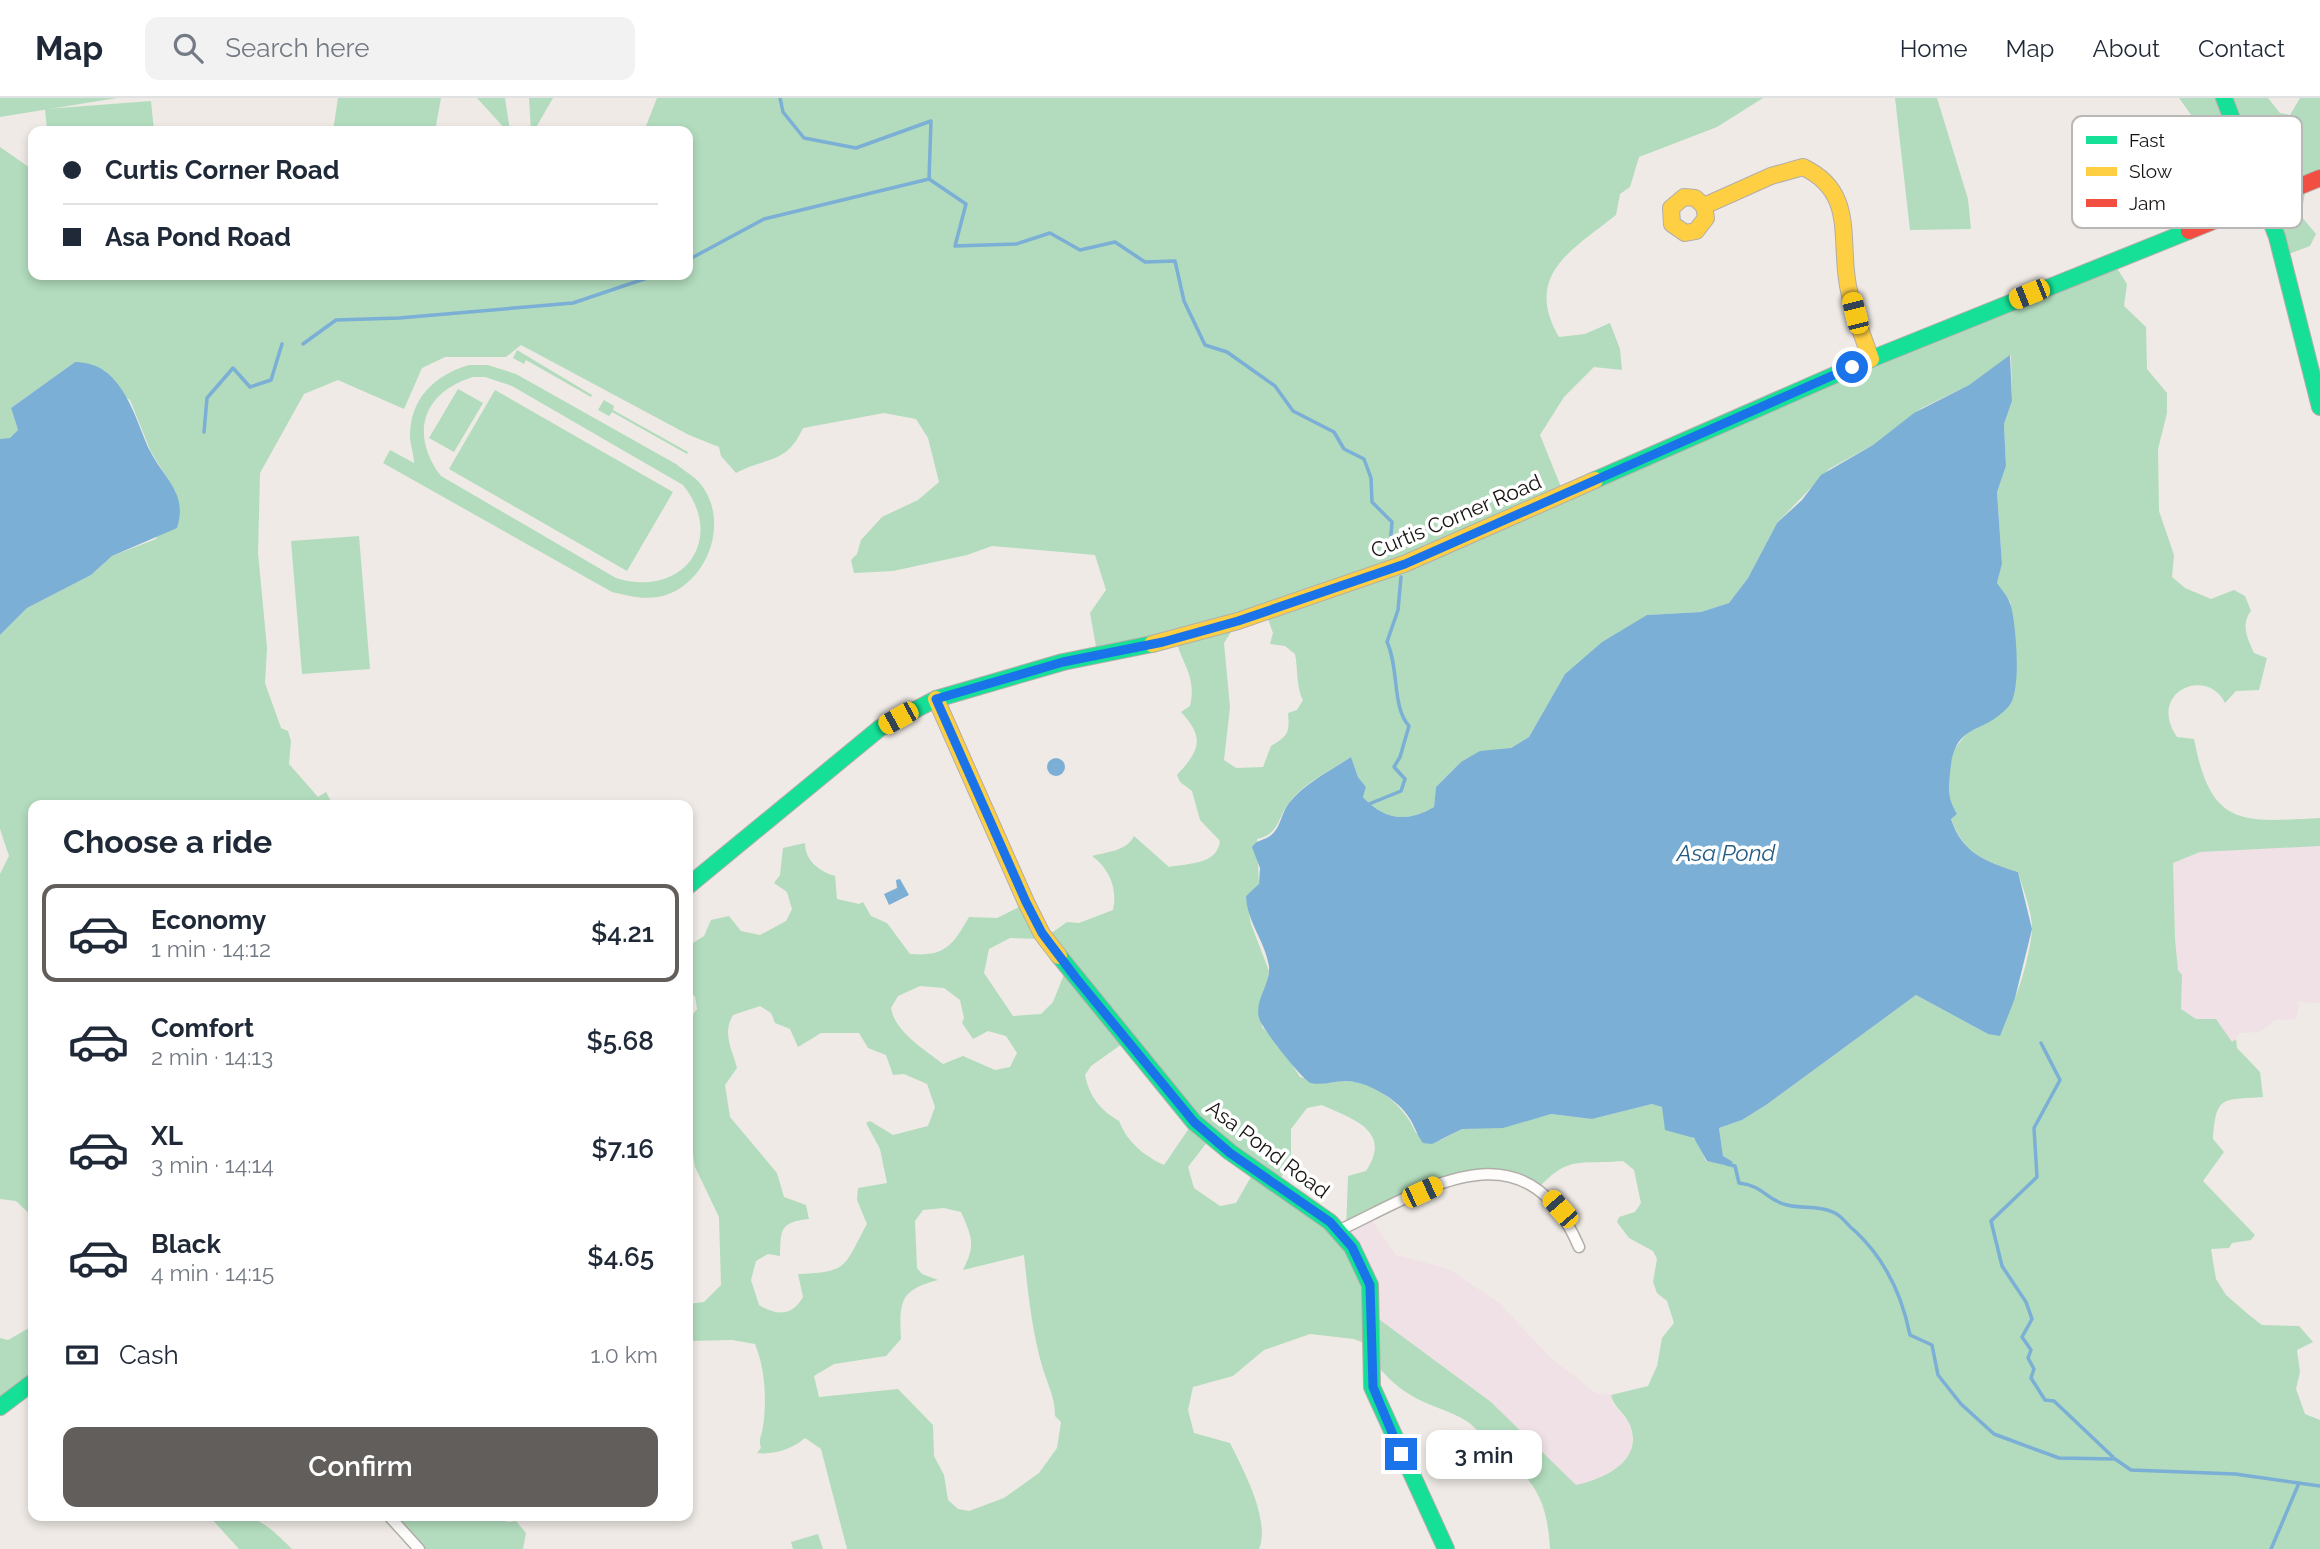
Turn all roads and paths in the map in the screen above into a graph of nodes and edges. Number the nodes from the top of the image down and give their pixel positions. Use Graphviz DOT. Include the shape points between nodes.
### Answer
graph roads {
  1 [pos="2224,98"];
  2 [pos="2231,116"];
  3 [pos="2320,178"];
  4 [pos="2302,185"];
  5 [pos="1704,206"];
  6 [pos="2197,228"];
  7 [pos="2274,228"];
  8 [pos="1871,359"];
  9 [pos="2320,407"];
  10 [pos="936,699"];
  11 [pos="693,882"];
  12 [pos="1340,1230"];
  13 [pos="1579,1247"];
  14 [pos="28,1386"];
  15 [pos="0,1407"];
  16 [pos="393,1521"];
  17 [pos="419,1549"];
  18 [pos="1446,1549"];
  1 -- 2 [label="street"];
  3 -- 4 [label="street, Curtis Corner Road"];
  5 -- 8 [label="street" via="1803,167 1827,179 1841,205 1847,281"];
  6 -- 8 [label="street, Curtis Corner Road"];
  7 -- 9 [label="street"];
  8 -- 10 [label="street, Curtis Corner Road" via="1405,564 1238,621 1063,662"];
  10 -- 11 [label="street, Curtis Corner Road" via="880,728"];
  10 -- 12 [label="street, Asa Pond Road" via="1026,902 1042,933 1076,978 1194,1122 1230,1153"];
  12 -- 13 [label="street" via="1445,1181 1489,1175 1517,1178 1548,1195"];
  12 -- 18 [label="street, Asa Pond Road" via="1363,1264 1370,1285 1373,1387 1382,1415"];
  14 -- 15 [label="street"];
  16 -- 17 [label="street"];
}
